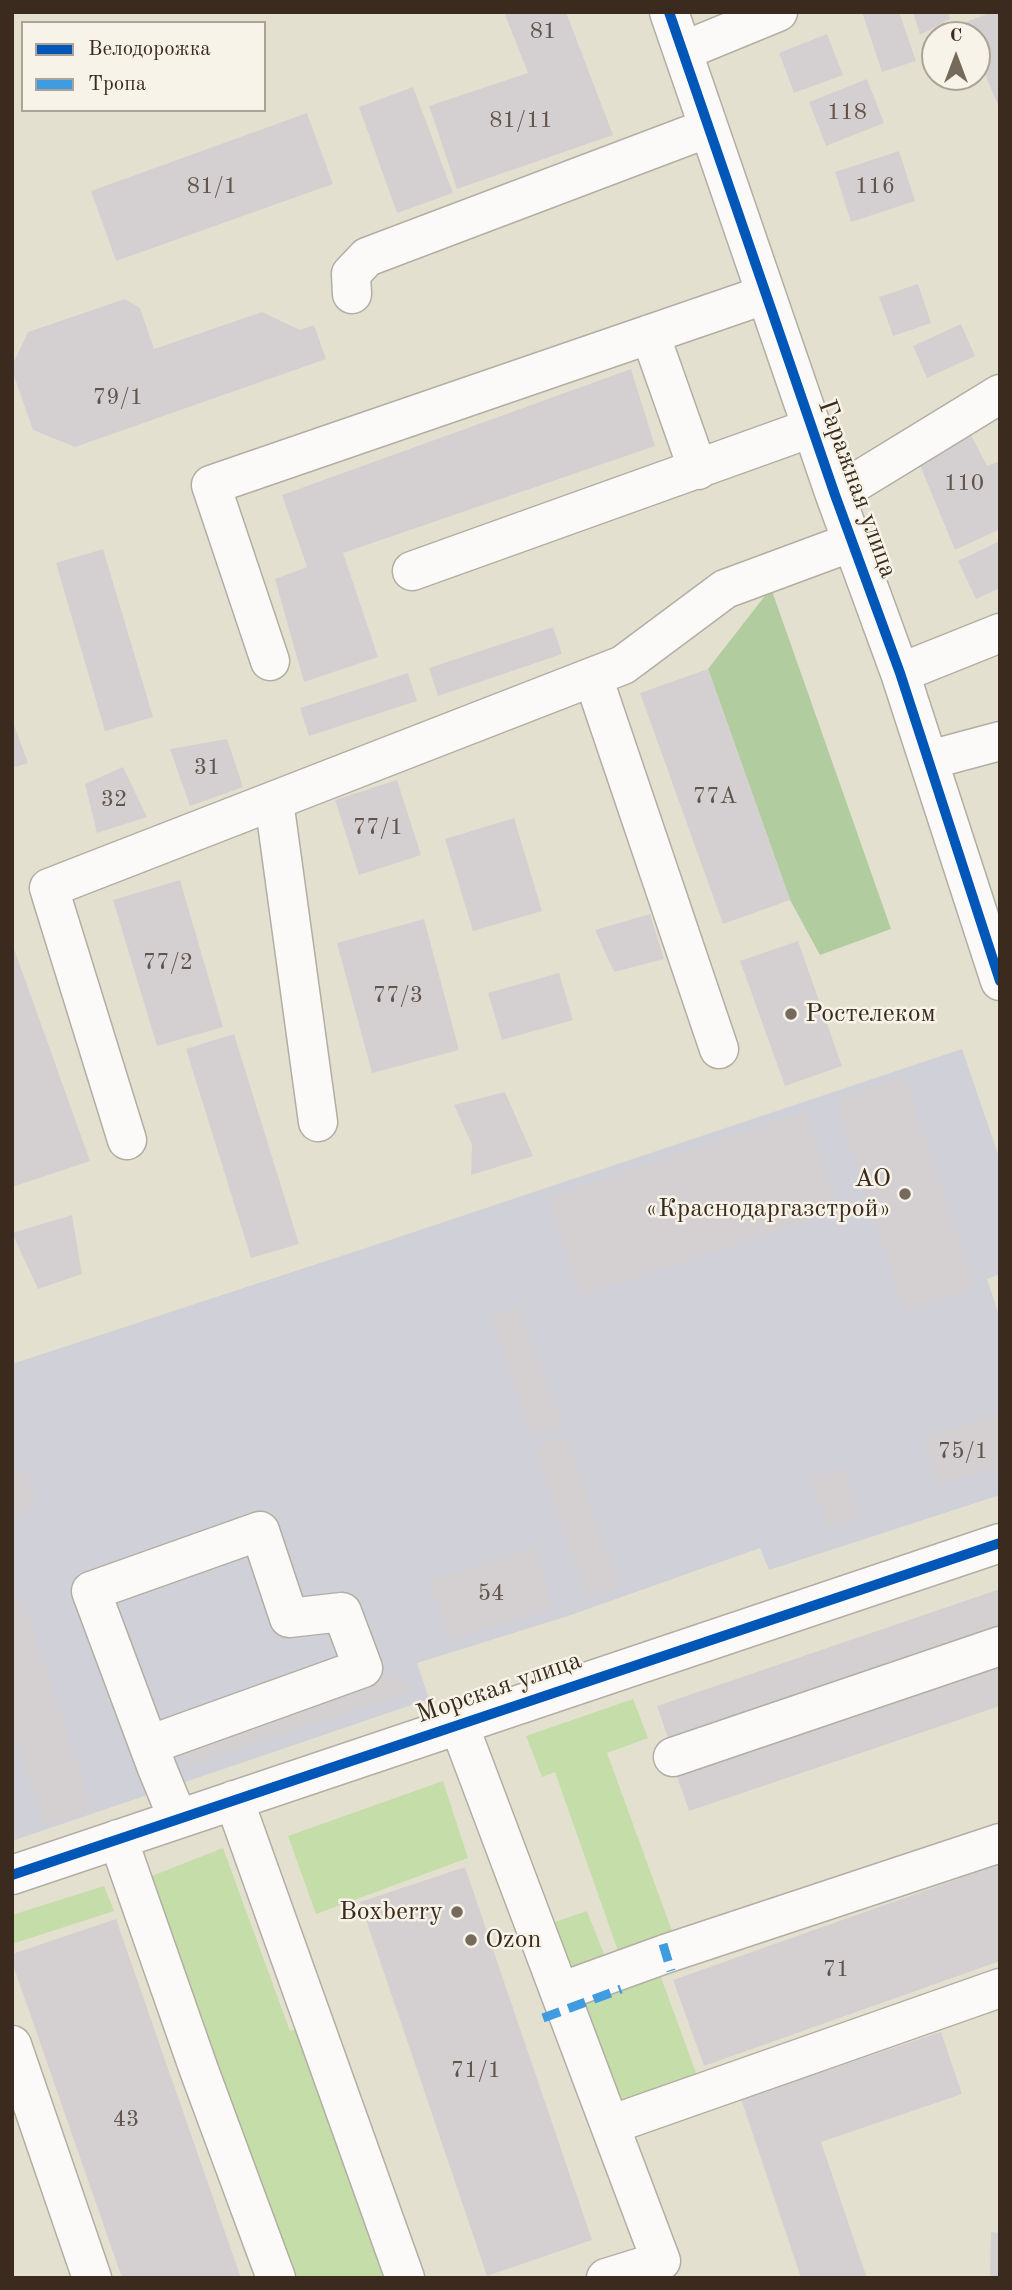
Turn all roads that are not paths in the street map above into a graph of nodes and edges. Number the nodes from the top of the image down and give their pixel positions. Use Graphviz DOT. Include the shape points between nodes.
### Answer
graph roads {
  1 [pos="669,12"];
  2 [pos="778,12"];
  3 [pos="682,51"];
  4 [pos="708,128"];
  5 [pos="352,294"];
  6 [pos="764,295"];
  7 [pos="650,334"];
  8 [pos="1000,394"];
  9 [pos="811,428"];
  10 [pos="698,470"];
  11 [pos="835,495"];
  12 [pos="852,542"];
  13 [pos="412,571"];
  14 [pos="1000,633"];
  15 [pos="270,661"];
  16 [pos="900,673"];
  17 [pos="593,677"];
  18 [pos="1000,741"];
  19 [pos="929,760"];
  20 [pos="274,801"];
  21 [pos="999,977"];
  22 [pos="719,1049"];
  23 [pos="318,1122"];
  24 [pos="127,1140"];
  25 [pos="1000,1543"];
  26 [pos="1000,1646"];
  27 [pos="460,1725"];
  28 [pos="149,1745"];
  29 [pos="673,1757"];
  30 [pos="234,1800"];
  31 [pos="178,1819"];
  32 [pos="118,1839"];
  33 [pos="1000,1843"];
  34 [pos="12,1875"];
  35 [pos="1000,1988"];
  36 [pos="560,1992"];
  37 [pos="12,2045"];
  38 [pos="610,2125"];
  39 [pos="92,2278"];
  40 [pos="276,2278"];
  41 [pos="405,2278"];
  42 [pos="606,2278"];
  1 -- 3 [label="street, Гаражная улица"];
  2 -- 3 [label="street"];
  3 -- 4 [label="street, Гаражная улица"];
  4 -- 5 [label="street" via="368,257 351,274"];
  4 -- 6 [label="street, Гаражная улица"];
  6 -- 7 [label="street"];
  6 -- 9 [label="street, Гаражная улица"];
  7 -- 10 [label="street"];
  7 -- 15 [label="street" via="211,485"];
  8 -- 11 [label="street"];
  9 -- 10 [label="street"];
  9 -- 11 [label="street, Гаражная улица"];
  10 -- 13 [label="street"];
  11 -- 12 [label="street, Гаражная улица"];
  12 -- 16 [label="street, Гаражная улица"];
  12 -- 17 [label="street" via="725,589 623,665"];
  14 -- 16 [label="street"];
  16 -- 19 [label="street, Гаражная улица"];
  17 -- 20 [label="street"];
  17 -- 22 [label="street"];
  18 -- 19 [label="street"];
  19 -- 21 [label="street, Гаражная улица"];
  20 -- 23 [label="street"];
  20 -- 24 [label="street" via="49,888"];
  25 -- 27 [label="street, Морская улица"];
  26 -- 29 [label="street"];
  27 -- 30 [label="street, Морская улица"];
  27 -- 36 [label="street"];
  28 -- 28 [label="street" via="91,1591 260,1531 289,1618 342,1612 363,1668"];
  28 -- 31 [label="street"];
  30 -- 31 [label="street, Морская улица"];
  30 -- 41 [label="street"];
  31 -- 32 [label="street, Морская улица"];
  32 -- 34 [label="street, Морская улица"];
  32 -- 40 [label="street"];
  33 -- 36 [label="street"];
  35 -- 38 [label="street"];
  36 -- 38 [label="street"];
  37 -- 39 [label="street"];
  38 -- 42 [label="street" via="661,2261"];
}
